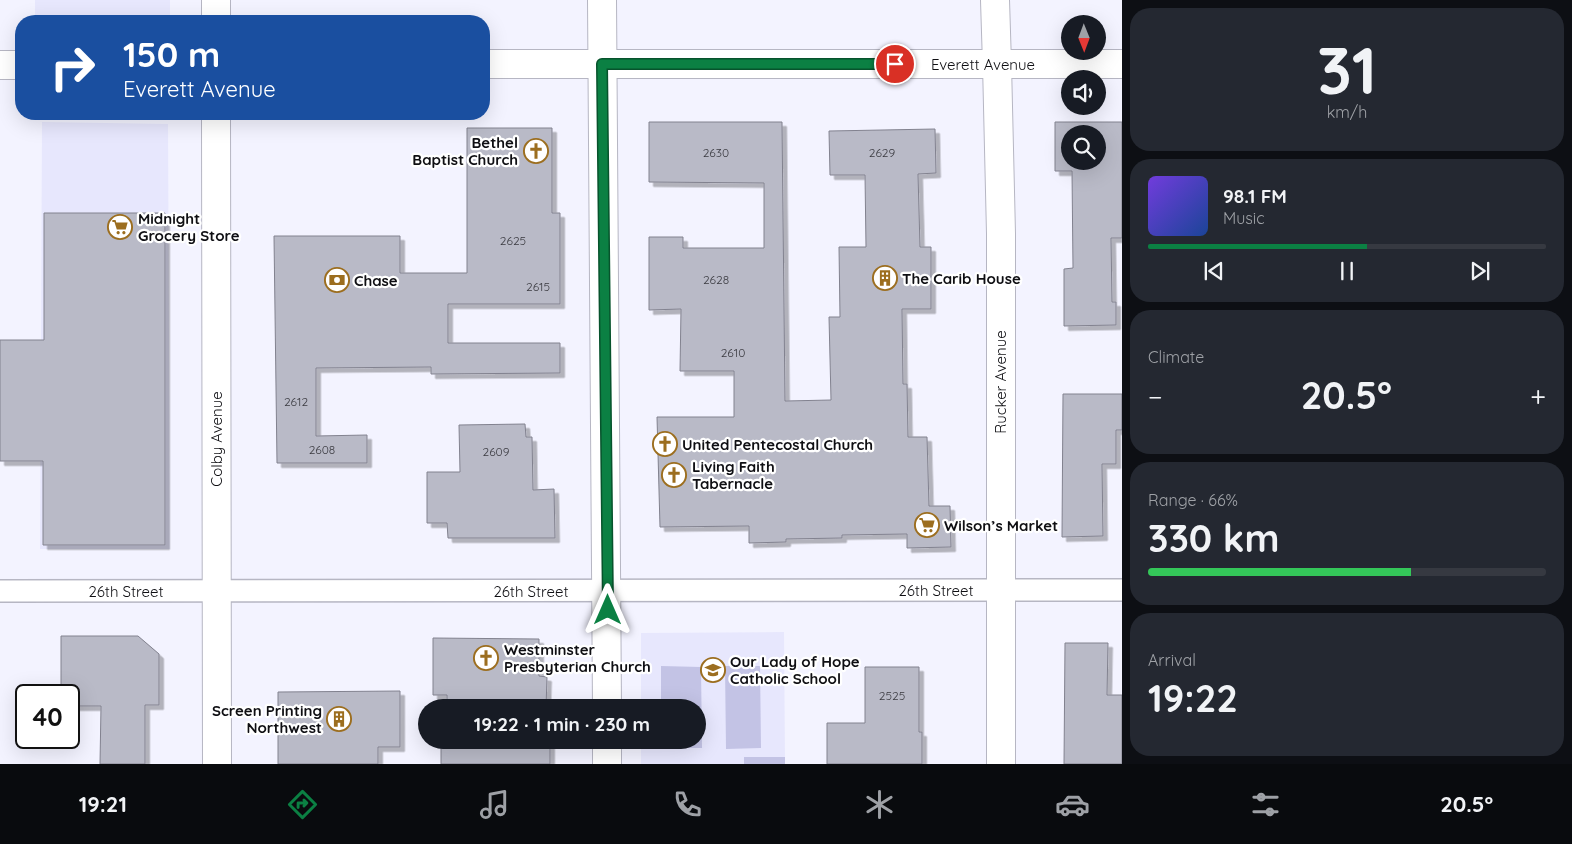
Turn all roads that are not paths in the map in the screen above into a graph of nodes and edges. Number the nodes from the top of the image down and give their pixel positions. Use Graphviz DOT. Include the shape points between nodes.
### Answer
graph roads {
  1 [pos="216,0"];
  2 [pos="602,0"];
  3 [pos="995,0"];
  4 [pos="216,15"];
  5 [pos="490,64"];
  6 [pos="602,64"];
  7 [pos="996,64"];
  8 [pos="1122,64"];
  9 [pos="0,65"];
  10 [pos="15,65"];
  11 [pos="216,120"];
  12 [pos="216,590"];
  13 [pos="1000,590"];
  14 [pos="1122,590"];
  15 [pos="0,591"];
  16 [pos="608,591"];
  17 [pos="607,699"];
  18 [pos="607,749"];
  19 [pos="217,764"];
  20 [pos="607,764"];
  21 [pos="1000,764"];
  1 -- 4 [label="street"];
  2 -- 6 [label="street"];
  3 -- 7 [label="street, Rucker Avenue"];
  5 -- 6 [label="street, Everett Avenue"];
  6 -- 7 [label="street, Everett Avenue"];
  6 -- 16 [label="street"];
  7 -- 8 [label="street, Everett Avenue"];
  7 -- 13 [label="street, Rucker Avenue" via="1001,234"];
  9 -- 10 [label="street"];
  11 -- 12 [label="street, Colby Avenue"];
  12 -- 15 [label="street, 26th Street"];
  12 -- 16 [label="street, 26th Street"];
  12 -- 19 [label="street, Colby Avenue"];
  13 -- 14 [label="street, 26th Street"];
  13 -- 16 [label="street, 26th Street"];
  13 -- 21 [label="street, Rucker Avenue"];
  16 -- 17 [label="street"];
  18 -- 20 [label="street"];
}
